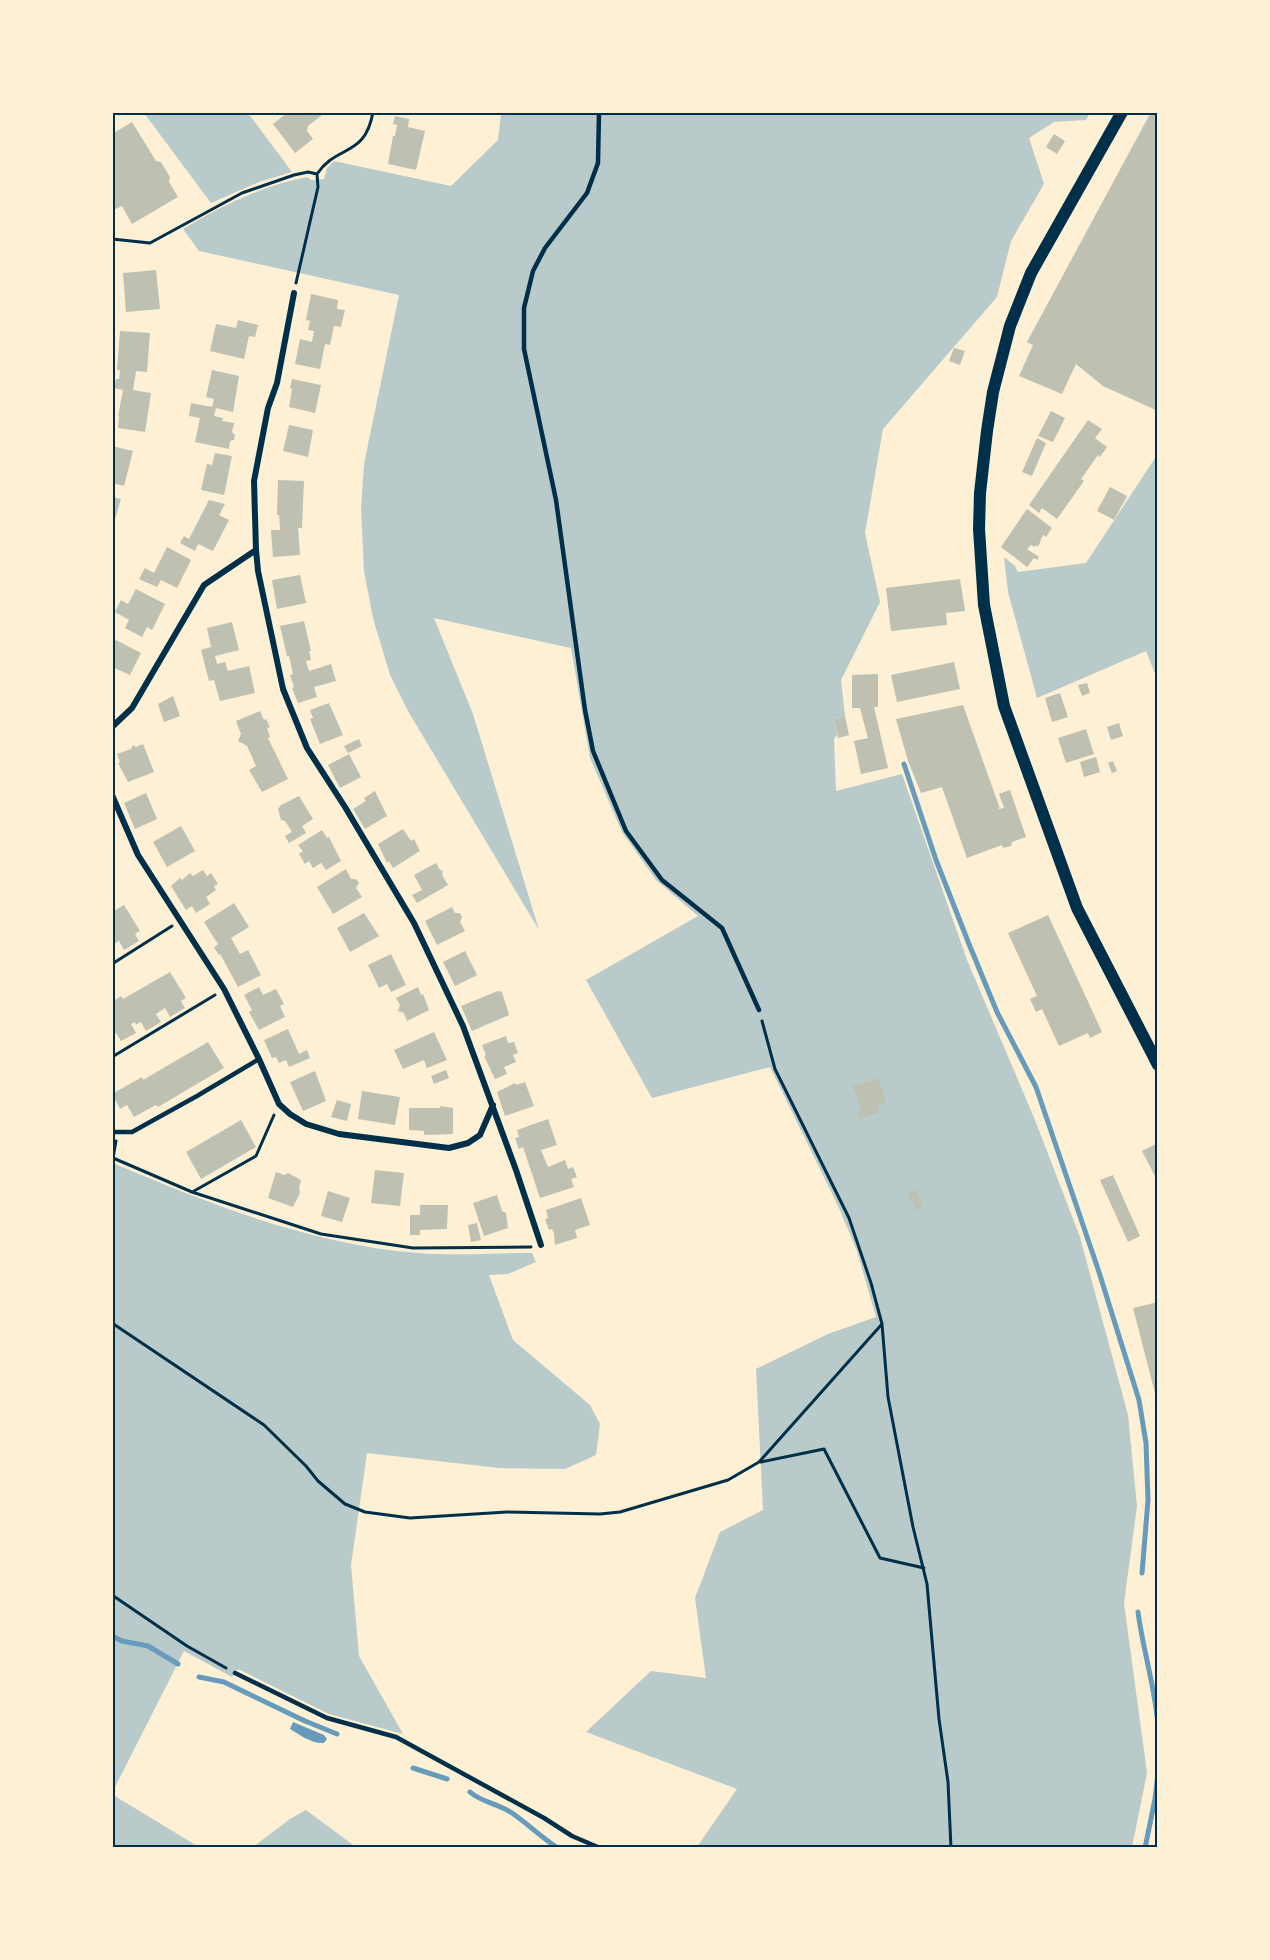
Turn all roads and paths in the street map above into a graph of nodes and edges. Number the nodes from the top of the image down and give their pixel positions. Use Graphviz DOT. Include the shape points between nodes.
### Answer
graph roads {
  1 [pos="373,112"];
  2 [pos="599,112"];
  3 [pos="1122,112"];
  4 [pos="317,174"];
  5 [pos="112,239"];
  6 [pos="294,293"];
  7 [pos="256,550"];
  8 [pos="112,727"];
  9 [pos="112,795"];
  10 [pos="180,921"];
  11 [pos="112,964"];
  12 [pos="225,989"];
  13 [pos="759,1010"];
  14 [pos="112,1057"];
  15 [pos="259,1059"];
  16 [pos="1158,1065"];
  17 [pos="279,1104"];
  18 [pos="493,1105"];
  19 [pos="115,1132"];
  20 [pos="113,1160"];
  21 [pos="192,1192"];
  22 [pos="541,1245"];
  23 [pos="112,1323"];
  24 [pos="882,1324"];
  25 [pos="759,1462"];
  26 [pos="924,1568"];
  27 [pos="112,1595"];
  28 [pos="235,1673"];
  29 [pos="600,1848"];
  30 [pos="951,1848"];
  1 -- 4 [label="path" via="363,140 329,159"];
  2 -- 13 [label="lane" via="598,163 587,193 545,248 533,271 524,308 524,349 556,500 585,710 593,751 626,831 662,880 722,928"];
  3 -- 16 [label="main road" via="1031,273 1010,326 987,431 979,529 984,605 1004,706 1077,908"];
  4 -- 5 [label="path" via="294,175 242,193 150,243"];
  4 -- 6 [label="path" via="318,187"];
  6 -- 7 [label="street" via="254,481"];
  7 -- 8 [label="street" via="204,585 132,708"];
  7 -- 18 [label="street" via="283,688 307,748 414,923 463,1026"];
  9 -- 10 [label="street" via="138,855"];
  10 -- 11 [label="path"];
  10 -- 12 [label="street"];
  12 -- 14 [label="path"];
  12 -- 15 [label="street"];
  13 -- 24 [label="path" via="776,1069 849,1218"];
  15 -- 17 [label="street"];
  15 -- 19 [label="lane" via="142,1127 132,1132"];
  17 -- 18 [label="street" via="306,1124 339,1134 449,1148 480,1135"];
  17 -- 21 [label="path" via="256,1156"];
  18 -- 22 [label="street"];
  19 -- 20 [label="path"];
  20 -- 21 [label="path"];
  21 -- 22 [label="path" via="321,1234 413,1248 518,1249"];
  23 -- 25 [label="path" via="264,1425 318,1482 345,1504 365,1512 410,1518 507,1512 620,1512 728,1480"];
  24 -- 25 [label="path"];
  24 -- 26 [label="path" via="888,1398"];
  25 -- 26 [label="path" via="824,1449 880,1557"];
  26 -- 30 [label="path" via="948,1782"];
  27 -- 28 [label="path"];
  28 -- 29 [label="lane" via="327,1718 396,1737"];
}
